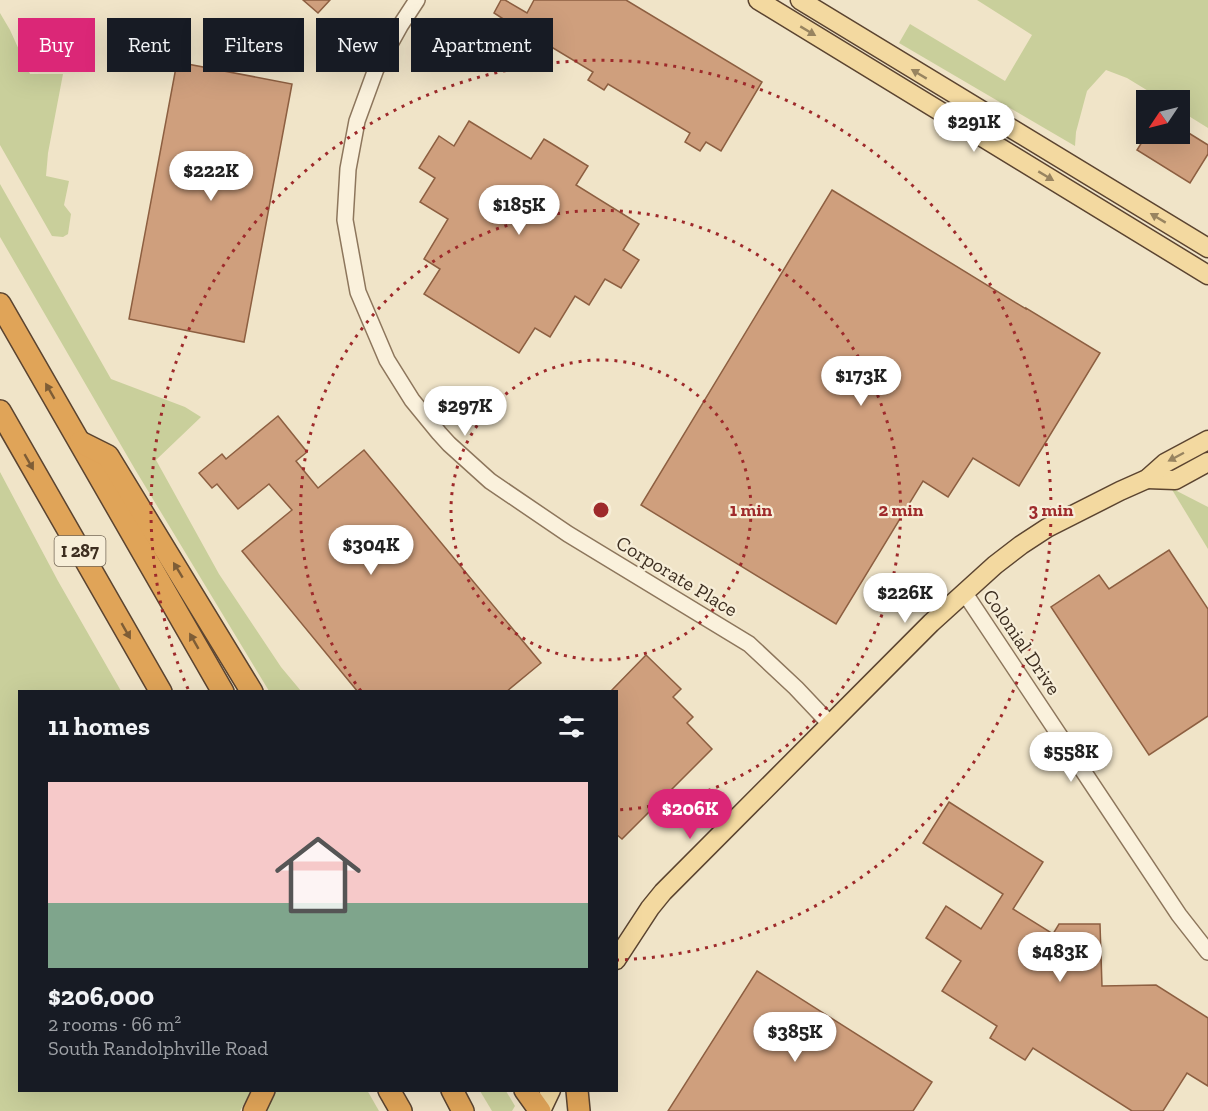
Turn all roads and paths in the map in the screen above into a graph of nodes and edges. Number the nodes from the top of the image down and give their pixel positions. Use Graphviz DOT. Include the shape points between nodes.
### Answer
graph roads {
  1 [pos="417,0"];
  2 [pos="758,0"];
  3 [pos="800,0"];
  4 [pos="1208,248"];
  5 [pos="1208,275"];
  6 [pos="0,304"];
  7 [pos="0,411"];
  8 [pos="1208,440"];
  9 [pos="80,442"];
  10 [pos="1208,462"];
  11 [pos="1147,479"];
  12 [pos="964,592"];
  13 [pos="160,690"];
  14 [pos="222,690"];
  15 [pos="251,690"];
  16 [pos="831,724"];
  17 [pos="1208,952"];
  18 [pos="618,957"];
  19 [pos="263,1092"];
  20 [pos="390,1092"];
  21 [pos="453,1092"];
  22 [pos="527,1092"];
  23 [pos="550,1092"];
  24 [pos="577,1092"];
  25 [pos="254,1111"];
  26 [pos="400,1111"];
  27 [pos="464,1111"];
  28 [pos="541,1111"];
  29 [pos="579,1111"];
  1 -- 16 [label="street, Corporate Place" via="376,69 357,121 348,168 345,220 358,292 387,360 412,400 449,444 490,481 578,540 749,644"];
  2 -- 5 [label="main road, one-way"];
  4 -- 3 [label="main road, one-way"];
  9 -- 6 [label="highway, I 287, one-way"];
  7 -- 13 [label="highway, I 287, one-way"];
  8 -- 11 [label="main road, one-way" via="1166,463"];
  14 -- 9 [label="highway, I 287, one-way"];
  15 -- 9 [label="highway, one-way" via="108,456"];
  10 -- 11 [label="main road" via="1175,480"];
  11 -- 12 [label="main road" via="1047,528"];
  12 -- 16 [label="main road"];
  12 -- 17 [label="street, Colonial Drive" via="1179,915"];
  16 -- 18 [label="main road" via="663,892"];
  19 -- 25 [label="highway"];
  20 -- 26 [label="highway"];
  21 -- 27 [label="highway"];
  22 -- 28 [label="highway"];
  23 -- 28 [label="main road"];
  24 -- 29 [label="highway"];
}
